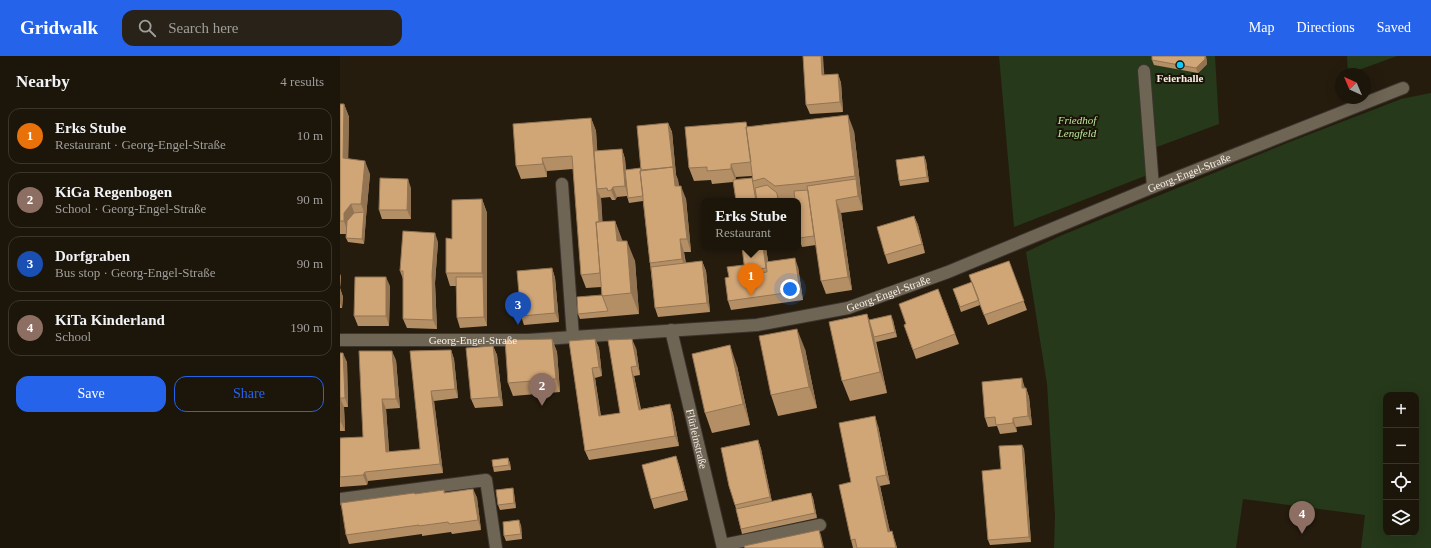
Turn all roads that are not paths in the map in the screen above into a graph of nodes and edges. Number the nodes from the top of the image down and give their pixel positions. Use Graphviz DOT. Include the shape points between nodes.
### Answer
graph roads {
  1 [pos="1144,71"];
  2 [pos="1403,88"];
  3 [pos="562,184"];
  4 [pos="1153,187"];
  5 [pos="671,330"];
  6 [pos="573,337"];
  7 [pos="340,340"];
  8 [pos="340,499"];
  9 [pos="820,525"];
  10 [pos="723,546"];
  11 [pos="496,548"];
  1 -- 4 [label="street"];
  2 -- 4 [label="street, Georg-Engel-Straße"];
  3 -- 6 [label="street"];
  4 -- 5 [label="street, Georg-Engel-Straße" via="956,269 848,308 757,325"];
  5 -- 6 [label="street, Georg-Engel-Straße"];
  5 -- 10 [label="street, Flürleinstraße"];
  6 -- 7 [label="street, Georg-Engel-Straße" via="528,340"];
  8 -- 11 [label="street" via="486,480"];
  9 -- 10 [label="street"];
}
